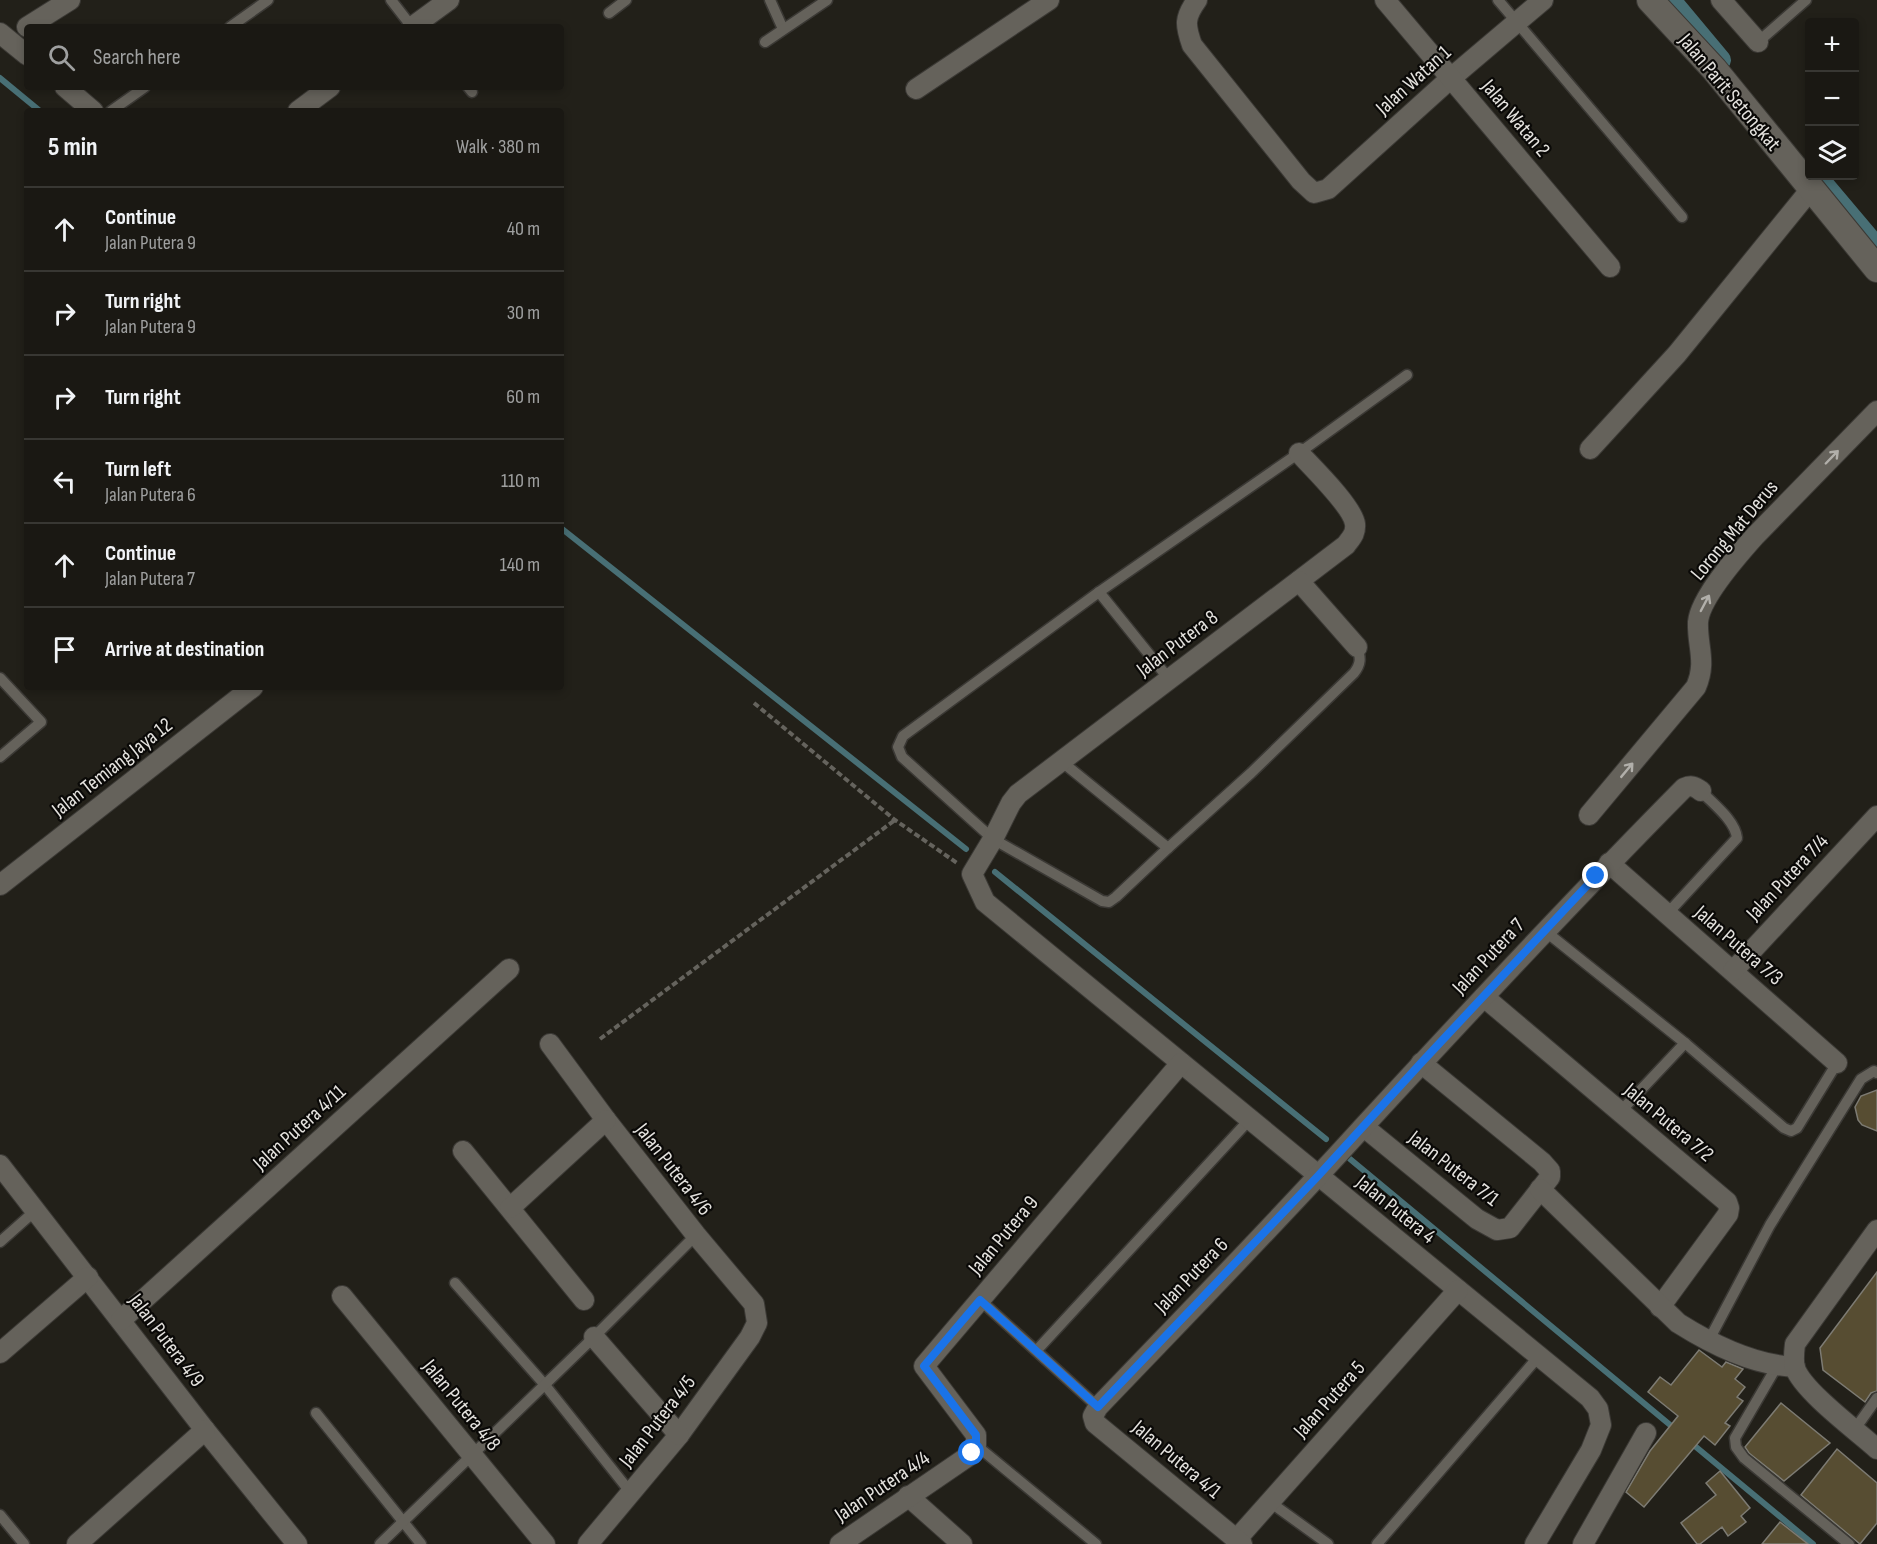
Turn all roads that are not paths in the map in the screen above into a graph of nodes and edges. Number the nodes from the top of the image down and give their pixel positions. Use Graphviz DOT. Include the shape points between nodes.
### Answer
graph roads {
  1 [pos="70,0"];
  2 [pos="268,0"];
  3 [pos="391,0"];
  4 [pos="449,0"];
  5 [pos="626,0"];
  6 [pos="770,0"];
  7 [pos="826,0"];
  8 [pos="1049,0"];
  9 [pos="1197,0"];
  10 [pos="1385,0"];
  11 [pos="1498,0"];
  12 [pos="1543,0"];
  13 [pos="1650,0"];
  14 [pos="1721,0"];
  15 [pos="1806,0"];
  16 [pos="609,13"];
  17 [pos="1517,22"];
  18 [pos="32,24"];
  19 [pos="234,24"];
  20 [pos="414,24"];
  21 [pos="419,24"];
  22 [pos="24,29"];
  23 [pos="783,29"];
  24 [pos="3,40"];
  25 [pos="765,42"];
  26 [pos="1758,42"];
  27 [pos="24,53"];
  28 [pos="1451,78"];
  29 [pos="916,89"];
  30 [pos="68,90"];
  31 [pos="141,90"];
  32 [pos="326,90"];
  33 [pos="90,108"];
  34 [pos="115,108"];
  35 [pos="302,108"];
  36 [pos="1811,189"];
  37 [pos="1682,217"];
  38 [pos="1610,267"];
  39 [pos="1877,269"];
  40 [pos="1407,375"];
  41 [pos="1877,411"];
  42 [pos="1590,449"];
  43 [pos="1299,453"];
  44 [pos="1299,581"];
  45 [pos="1100,592"];
  46 [pos="1357,648"];
  47 [pos="0,678"];
  48 [pos="1169,679"];
  49 [pos="249,690"];
  50 [pos="0,757"];
  51 [pos="1061,761"];
  52 [pos="1701,791"];
  53 [pos="1589,815"];
  54 [pos="1877,816"];
  55 [pos="993,839"];
  56 [pos="1168,848"];
  57 [pos="1609,863"];
  58 [pos="972,874"];
  59 [pos="0,885"];
  60 [pos="1667,914"];
  61 [pos="1545,931"];
  62 [pos="509,969"];
  63 [pos="1733,971"];
  64 [pos="1484,997"];
  65 [pos="1685,1043"];
  66 [pos="550,1044"];
  67 [pos="1181,1063"];
  68 [pos="1421,1063"];
  69 [pos="1837,1063"];
  70 [pos="1877,1072"];
  71 [pos="1620,1112"];
  72 [pos="1250,1119"];
  73 [pos="606,1120"];
  74 [pos="1364,1127"];
  75 [pos="463,1151"];
  76 [pos="0,1164"];
  77 [pos="1318,1176"];
  78 [pos="1540,1190"];
  79 [pos="510,1208"];
  80 [pos="36,1210"];
  81 [pos="1877,1230"];
  82 [pos="696,1235"];
  83 [pos="0,1242"];
  84 [pos="88,1277"];
  85 [pos="455,1283"];
  86 [pos="1458,1290"];
  87 [pos="342,1296"];
  88 [pos="584,1300"];
  89 [pos="980,1300"];
  90 [pos="1660,1307"];
  91 [pos="121,1320"];
  92 [pos="757,1323"];
  93 [pos="594,1337"];
  94 [pos="1708,1340"];
  95 [pos="1037,1350"];
  96 [pos="0,1353"];
  97 [pos="1539,1356"];
  98 [pos="1786,1367"];
  99 [pos="545,1385"];
  100 [pos="1877,1398"];
  101 [pos="1098,1407"];
  102 [pos="316,1413"];
  103 [pos="1855,1429"];
  104 [pos="205,1430"];
  105 [pos="1646,1433"];
  106 [pos="679,1435"];
  107 [pos="976,1445"];
  108 [pos="1877,1449"];
  109 [pos="472,1455"];
  110 [pos="631,1493"];
  111 [pos="908,1496"];
  112 [pos="1270,1502"];
  113 [pos="0,1515"];
  114 [pos="403,1522"];
  115 [pos="90,1540"];
  116 [pos="1239,1542"];
  117 [pos="24,1544"];
  118 [pos="297,1544"];
  119 [pos="380,1544"];
  120 [pos="421,1544"];
  121 [pos="545,1544"];
  122 [pos="588,1544"];
  123 [pos="840,1544"];
  124 [pos="962,1544"];
  125 [pos="1096,1544"];
  126 [pos="1328,1544"];
  127 [pos="1377,1544"];
  128 [pos="1535,1544"];
  129 [pos="1583,1544"];
  130 [pos="1849,1544"];
  1 -- 18 [label="street"];
  2 -- 19 [label="lane"];
  3 -- 20 [label="lane"];
  4 -- 21 [label="street"];
  5 -- 16 [label="lane"];
  6 -- 23 [label="lane"];
  7 -- 23 [label="lane"];
  8 -- 29 [label="street"];
  9 -- 28 [label="street, Jalan Watan 1" via="1185,26 1192,45 1301,182 1314,192 1328,189"];
  10 -- 28 [label="street, Jalan Watan 2"];
  11 -- 17 [label="lane"];
  12 -- 17 [label="street, Jalan Watan 1"];
  13 -- 36 [label="street, Jalan Parit Setongkat" via="1714,69"];
  14 -- 26 [label="street"];
  15 -- 26 [label="lane"];
  17 -- 28 [label="street, Jalan Watan 1"];
  17 -- 37 [label="lane"];
  22 -- 24 [label="street"];
  23 -- 25 [label="lane"];
  24 -- 27 [label="street"];
  28 -- 38 [label="street, Jalan Watan 2"];
  30 -- 33 [label="street"];
  31 -- 34 [label="lane"];
  32 -- 35 [label="street"];
  36 -- 39 [label="street, Jalan Parit Setongkat"];
  36 -- 42 [label="street" via="1677,354"];
  40 -- 43 [label="lane"];
  53 -- 41 [label="street, Lorong Mat Derus, one-way" via="1696,687 1701,674 1698,622 1706,599 1755,536"];
  43 -- 44 [label="street, Jalan Putera 8" via="1349,509 1355,522 1354,534 1346,545"];
  43 -- 45 [label="lane"];
  44 -- 46 [label="street"];
  44 -- 48 [label="street, Jalan Putera 8"];
  45 -- 48 [label="lane"];
  45 -- 55 [label="lane" via="903,736 897,747 902,757"];
  46 -- 56 [label="lane" via="1361,657 1354,673"];
  47 -- 50 [label="lane" via="41,722"];
  48 -- 51 [label="street, Jalan Putera 8"];
  49 -- 59 [label="street, Jalan Temiang Jaya 12"];
  51 -- 55 [label="street, Jalan Putera 8" via="1018,794"];
  51 -- 56 [label="lane"];
  52 -- 57 [label="street, Jalan Putera 7" via="1690,785 1683,788"];
  52 -- 60 [label="lane" via="1729,820 1737,838"];
  54 -- 63 [label="street, Jalan Putera 7/4"];
  55 -- 56 [label="lane" via="1109,902"];
  55 -- 58 [label="street, Jalan Putera 8"];
  57 -- 60 [label="street, Jalan Putera 7/3"];
  57 -- 61 [label="street, Jalan Putera 7"];
  58 -- 67 [label="street, Jalan Putera 4" via="985,902"];
  60 -- 63 [label="street, Jalan Putera 7/3"];
  61 -- 64 [label="street, Jalan Putera 7"];
  61 -- 65 [label="lane"];
  62 -- 91 [label="street, Jalan Putera 4/11"];
  63 -- 69 [label="street, Jalan Putera 7/3"];
  64 -- 68 [label="street, Jalan Putera 7"];
  64 -- 71 [label="street, Jalan Putera 7/2"];
  65 -- 69 [label="lane" via="1791,1131 1802,1122"];
  65 -- 71 [label="lane"];
  66 -- 73 [label="street, Jalan Putera 4/6"];
  67 -- 72 [label="street, Jalan Putera 4"];
  67 -- 89 [label="street, Jalan Putera 9"];
  68 -- 74 [label="street, Jalan Putera 7"];
  68 -- 78 [label="street" via="1550,1170 1550,1177"];
  70 -- 94 [label="lane" via="1861,1080 1770,1225"];
  71 -- 90 [label="street, Jalan Putera 7/2" via="1723,1198 1729,1208"];
  72 -- 77 [label="street, Jalan Putera 4"];
  72 -- 95 [label="lane"];
  73 -- 79 [label="street"];
  73 -- 82 [label="street, Jalan Putera 4/6"];
  74 -- 77 [label="street, Jalan Putera 7"];
  74 -- 78 [label="street, Jalan Putera 7/1" via="1477,1219 1497,1230 1509,1228"];
  75 -- 79 [label="street"];
  76 -- 80 [label="street, Jalan Putera 4/9"];
  77 -- 86 [label="street, Jalan Putera 4"];
  77 -- 101 [label="street, Jalan Putera 6"];
  78 -- 90 [label="street"];
  79 -- 88 [label="street"];
  80 -- 83 [label="lane"];
  80 -- 84 [label="street, Jalan Putera 4/9"];
  81 -- 98 [label="street" via="1795,1344"];
  82 -- 92 [label="street, Jalan Putera 4/6" via="754,1304"];
  82 -- 93 [label="lane"];
  84 -- 91 [label="street, Jalan Putera 4/9"];
  84 -- 96 [label="street"];
  85 -- 99 [label="lane"];
  86 -- 97 [label="street, Jalan Putera 4"];
  86 -- 112 [label="street, Jalan Putera 5"];
  87 -- 109 [label="street, Jalan Putera 4/8"];
  89 -- 95 [label="lane"];
  89 -- 107 [label="street, Jalan Putera 9" via="924,1366 976,1435"];
  90 -- 94 [label="street"];
  91 -- 104 [label="street, Jalan Putera 4/9"];
  92 -- 106 [label="street, Jalan Putera 4/5"];
  93 -- 99 [label="lane"];
  93 -- 106 [label="street"];
  94 -- 98 [label="street" via="1739,1355"];
  95 -- 101 [label="lane"];
  97 -- 127 [label="lane"];
  97 -- 128 [label="street, Jalan Putera 4" via="1590,1398 1598,1409 1601,1425 1591,1450"];
  98 -- 103 [label="street"];
  98 -- 130 [label="lane" via="1735,1438 1736,1447 1744,1458"];
  99 -- 109 [label="lane"];
  99 -- 110 [label="lane"];
  100 -- 103 [label="lane"];
  101 -- 116 [label="street, Jalan Putera 4/1" via="1093,1416 1095,1423"];
  102 -- 114 [label="lane"];
  103 -- 108 [label="street"];
  104 -- 115 [label="street"];
  104 -- 118 [label="street, Jalan Putera 4/9"];
  105 -- 129 [label="street"];
  106 -- 110 [label="street, Jalan Putera 4/5"];
  107 -- 111 [label="street, Jalan Putera 4/4" via="969,1456"];
  107 -- 125 [label="lane"];
  109 -- 114 [label="lane"];
  109 -- 121 [label="street, Jalan Putera 4/8"];
  110 -- 122 [label="street, Jalan Putera 4/5"];
  111 -- 123 [label="street, Jalan Putera 4/4"];
  111 -- 124 [label="street"];
  112 -- 116 [label="street, Jalan Putera 5"];
  112 -- 126 [label="lane"];
  113 -- 117 [label="lane"];
  114 -- 119 [label="lane"];
  114 -- 120 [label="lane"];
}
